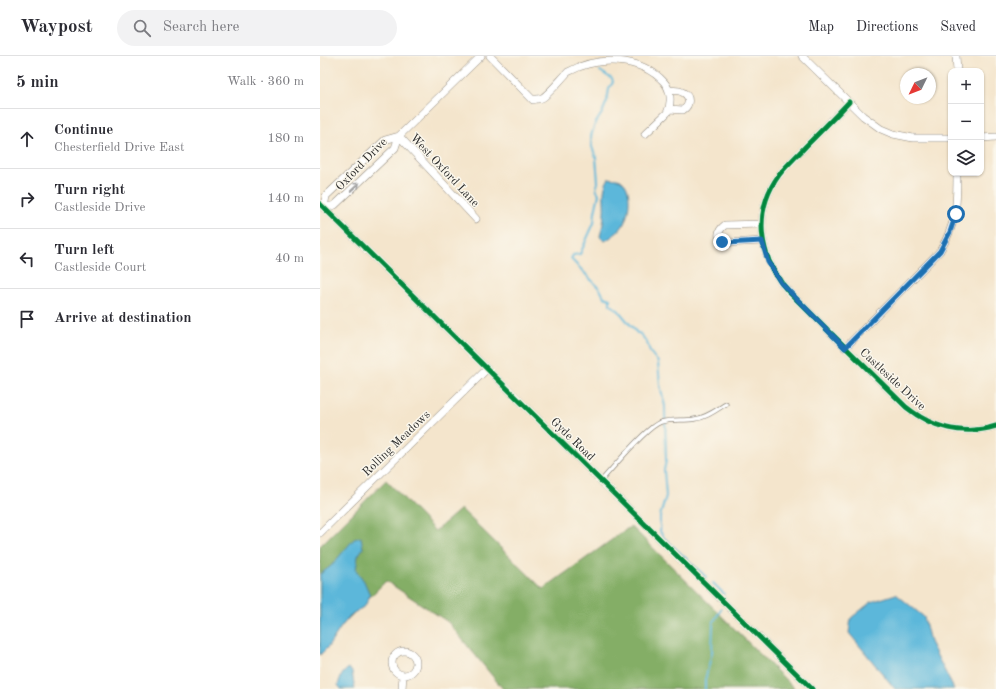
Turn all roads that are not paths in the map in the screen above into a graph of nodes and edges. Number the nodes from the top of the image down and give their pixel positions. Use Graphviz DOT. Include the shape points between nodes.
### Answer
graph roads {
  1 [pos="481,56"];
  2 [pos="490,56"];
  3 [pos="802,56"];
  4 [pos="956,56"];
  5 [pos="605,57"];
  6 [pos="957,68"];
  7 [pos="669,90"];
  8 [pos="849,102"];
  9 [pos="669,109"];
  10 [pos="645,134"];
  11 [pos="399,136"];
  12 [pos="996,137"];
  13 [pos="948,138"];
  14 [pos="984,138"];
  15 [pos="957,176"];
  16 [pos="322,206"];
  17 [pos="476,219"];
  18 [pos="762,224"];
  19 [pos="762,241"];
  20 [pos="845,348"];
  21 [pos="488,369"];
  22 [pos="726,404"];
  23 [pos="996,427"];
  24 [pos="601,481"];
  25 [pos="320,533"];
  26 [pos="403,675"];
  27 [pos="402,689"];
  28 [pos="812,689"];
  1 -- 11 [label="street, Oxford Drive"];
  2 -- 5 [label="street" via="533,100 542,98 581,63"];
  3 -- 8 [label="street"];
  4 -- 6 [label="street"];
  5 -- 7 [label="street" via="617,56 646,66 658,75"];
  7 -- 9 [label="street"];
  7 -- 9 [label="street" via="684,92 689,104 683,110"];
  8 -- 13 [label="street" via="870,122 893,134 913,138"];
  8 -- 18 [label="street, Castleside Drive" via="778,176 766,200"];
  9 -- 10 [label="street"];
  11 -- 16 [label="street, Oxford Drive" via="385,140 326,196"];
  16 -- 11 [label="street, Oxford Drive, one-way" via="335,205 395,148"];
  11 -- 17 [label="street, West Oxford Lane"];
  12 -- 14 [label="street"];
  15 -- 20 [label="street" via="956,214 940,251"];
  16 -- 21 [label="street, Gyde Road"];
  18 -- 19 [label="street, Castleside Drive"];
  18 -- 19 [label="street" via="725,225 718,235 726,243"];
  19 -- 20 [label="street, Castleside Drive" via="768,262 781,283"];
  20 -- 23 [label="street, Castleside Drive" via="906,407 925,421 962,431"];
  21 -- 24 [label="street, Gyde Road"];
  21 -- 25 [label="street, Rolling Meadows"];
  22 -- 24 [label="lane" via="696,419 660,422 651,428"];
  24 -- 28 [label="street, Gyde Road"];
  26 -- 27 [label="street"];
}
